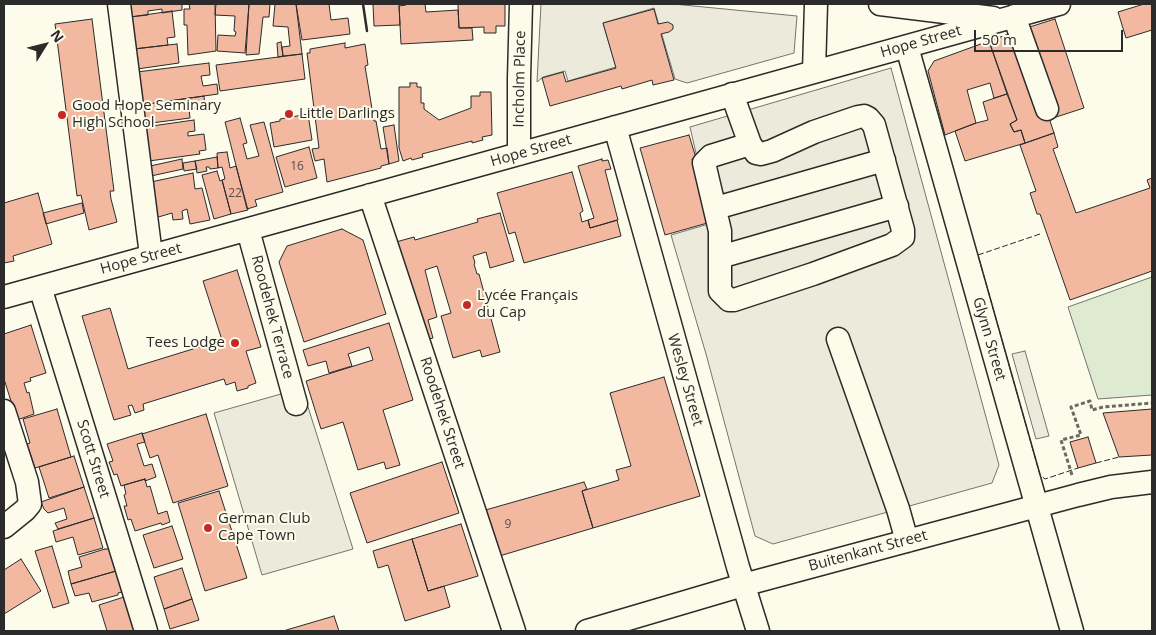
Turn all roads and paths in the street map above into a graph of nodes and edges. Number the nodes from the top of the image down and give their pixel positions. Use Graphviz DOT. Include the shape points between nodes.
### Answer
graph roads {
  1 [pos="118,4"];
  2 [pos="522,4"];
  3 [pos="816,4"];
  4 [pos="880,4"];
  5 [pos="1059,4"];
  6 [pos="1008,17"];
  7 [pos="907,47"];
  8 [pos="814,71"];
  9 [pos="732,94"];
  10 [pos="1047,109"];
  11 [pos="615,128"];
  12 [pos="750,144"];
  13 [pos="519,154"];
  14 [pos="884,160"];
  15 [pos="370,195"];
  16 [pos="897,206"];
  17 [pos="716,208"];
  18 [pos="248,230"];
  19 [pos="151,255"];
  20 [pos="720,257"];
  21 [pos="40,287"];
  22 [pos="4,297"];
  23 [pos="838,339"];
  24 [pos="1152,403"];
  25 [pos="296,404"];
  26 [pos="4,411"];
  27 [pos="1072,475"];
  28 [pos="1152,482"];
  29 [pos="1036,506"];
  30 [pos="4,527"];
  31 [pos="906,541"];
  32 [pos="743,585"];
  33 [pos="146,631"];
  34 [pos="514,631"];
  35 [pos="587,631"];
  36 [pos="758,631"];
  37 [pos="1072,631"];
  1 -- 19 [label="street"];
  2 -- 13 [label="street, Incholm Place"];
  3 -- 8 [label="street"];
  4 -- 6 [label="street"];
  5 -- 6 [label="street, Hope Street"];
  6 -- 7 [label="street, Hope Street"];
  6 -- 10 [label="street"];
  7 -- 8 [label="street, Hope Street"];
  7 -- 29 [label="street, Glynn Street"];
  8 -- 9 [label="street, Hope Street"];
  9 -- 11 [label="street, Hope Street"];
  9 -- 12 [label="street"];
  11 -- 13 [label="street, Hope Street"];
  11 -- 32 [label="street, Wesley Street"];
  12 -- 14 [label="street" via="756,153 766,153 814,132 864,116 874,125"];
  12 -- 17 [label="street" via="711,156 704,163"];
  13 -- 15 [label="street, Hope Street"];
  14 -- 16 [label="street"];
  14 -- 17 [label="street"];
  15 -- 18 [label="street, Hope Street"];
  15 -- 34 [label="street, Roodehek Street"];
  16 -- 20 [label="street"];
  16 -- 20 [label="street" via="904,234 898,242 734,300 728,300 720,291"];
  17 -- 20 [label="street"];
  18 -- 19 [label="street, Hope Street"];
  18 -- 25 [label="street, Roodehek Terrace"];
  19 -- 21 [label="street, Hope Street"];
  21 -- 22 [label="street, Hope Street"];
  21 -- 33 [label="street, Scott Street"];
  23 -- 31 [label="street" via="898,509"];
  24 -- 27 [label="path" via="1092,410 1090,401 1071,407 1081,435 1061,440"];
  26 -- 30 [label="street" via="27,482 30,504"];
  28 -- 29 [label="street, Buitenkant Street" via="1090,492"];
  29 -- 31 [label="street, Buitenkant Street"];
  29 -- 37 [label="street, Glynn Street"];
  31 -- 32 [label="street, Buitenkant Street"];
  32 -- 35 [label="street, Buitenkant Street"];
  32 -- 36 [label="street, Wesley Street"];
}
